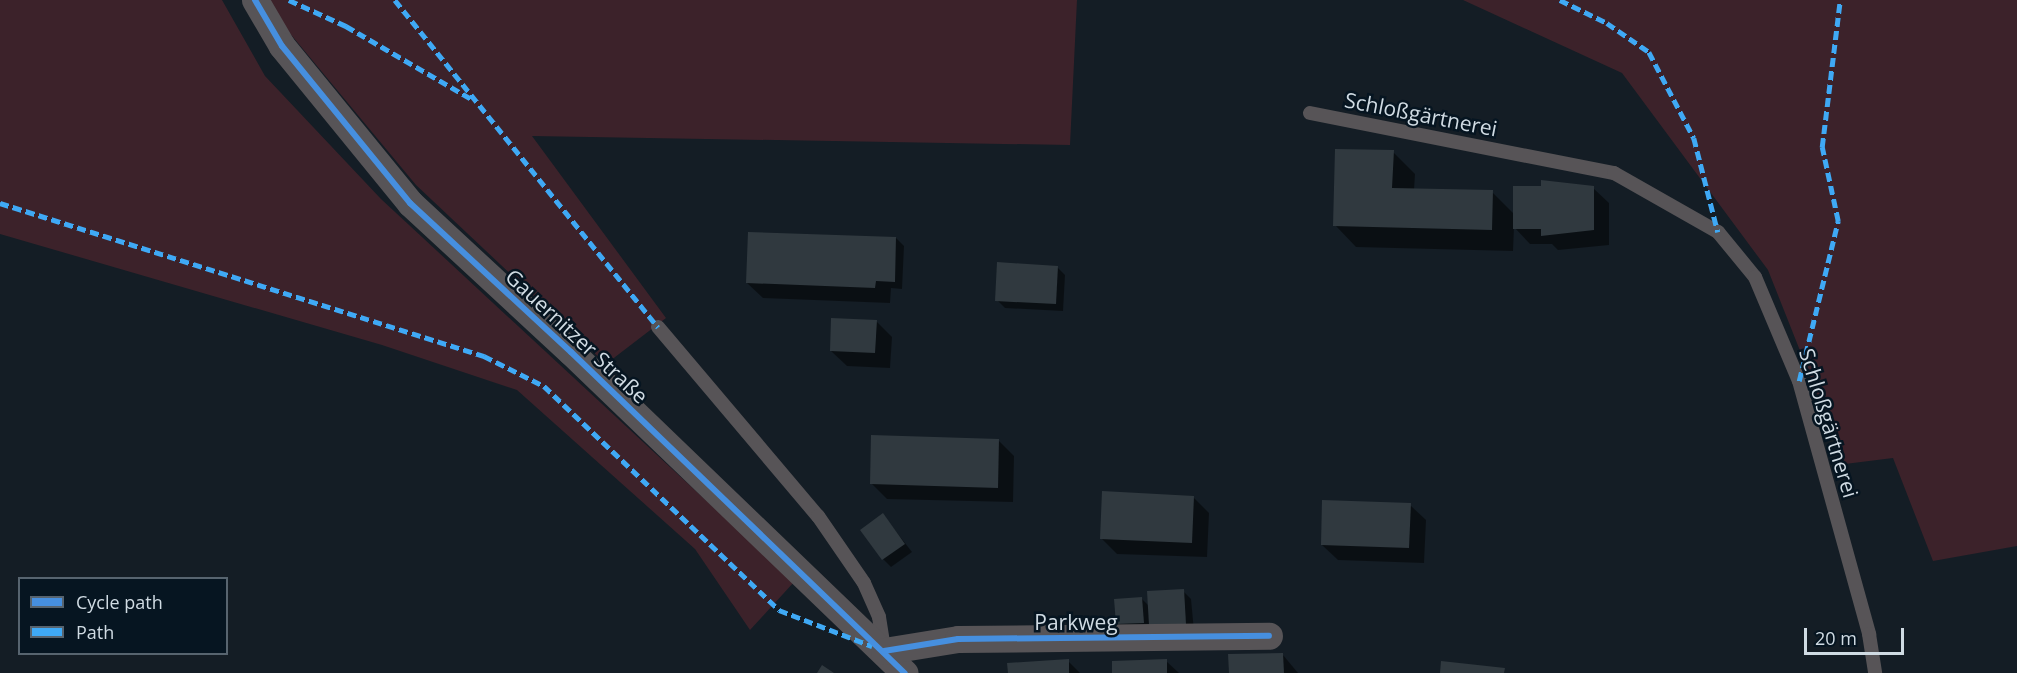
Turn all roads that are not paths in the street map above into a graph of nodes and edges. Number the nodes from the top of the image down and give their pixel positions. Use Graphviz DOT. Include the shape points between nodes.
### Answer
graph roads {
  1 [pos="255,0"];
  2 [pos="1310,113"];
  3 [pos="658,327"];
  4 [pos="1269,636"];
  5 [pos="884,651"];
  6 [pos="905,673"];
  7 [pos="1875,673"];
  1 -- 5 [label="street, Gauernitzer Straße" via="282,46 410,202"];
  2 -- 7 [label="lane, Schloßgärtnerei" via="1614,172 1718,232 1755,278 1799,381 1869,634"];
  3 -- 5 [label="lane" via="818,516 864,583 879,617"];
  4 -- 5 [label="street, Parkweg" via="958,639"];
  5 -- 6 [label="street, Gauernitzer Straße"];
}
